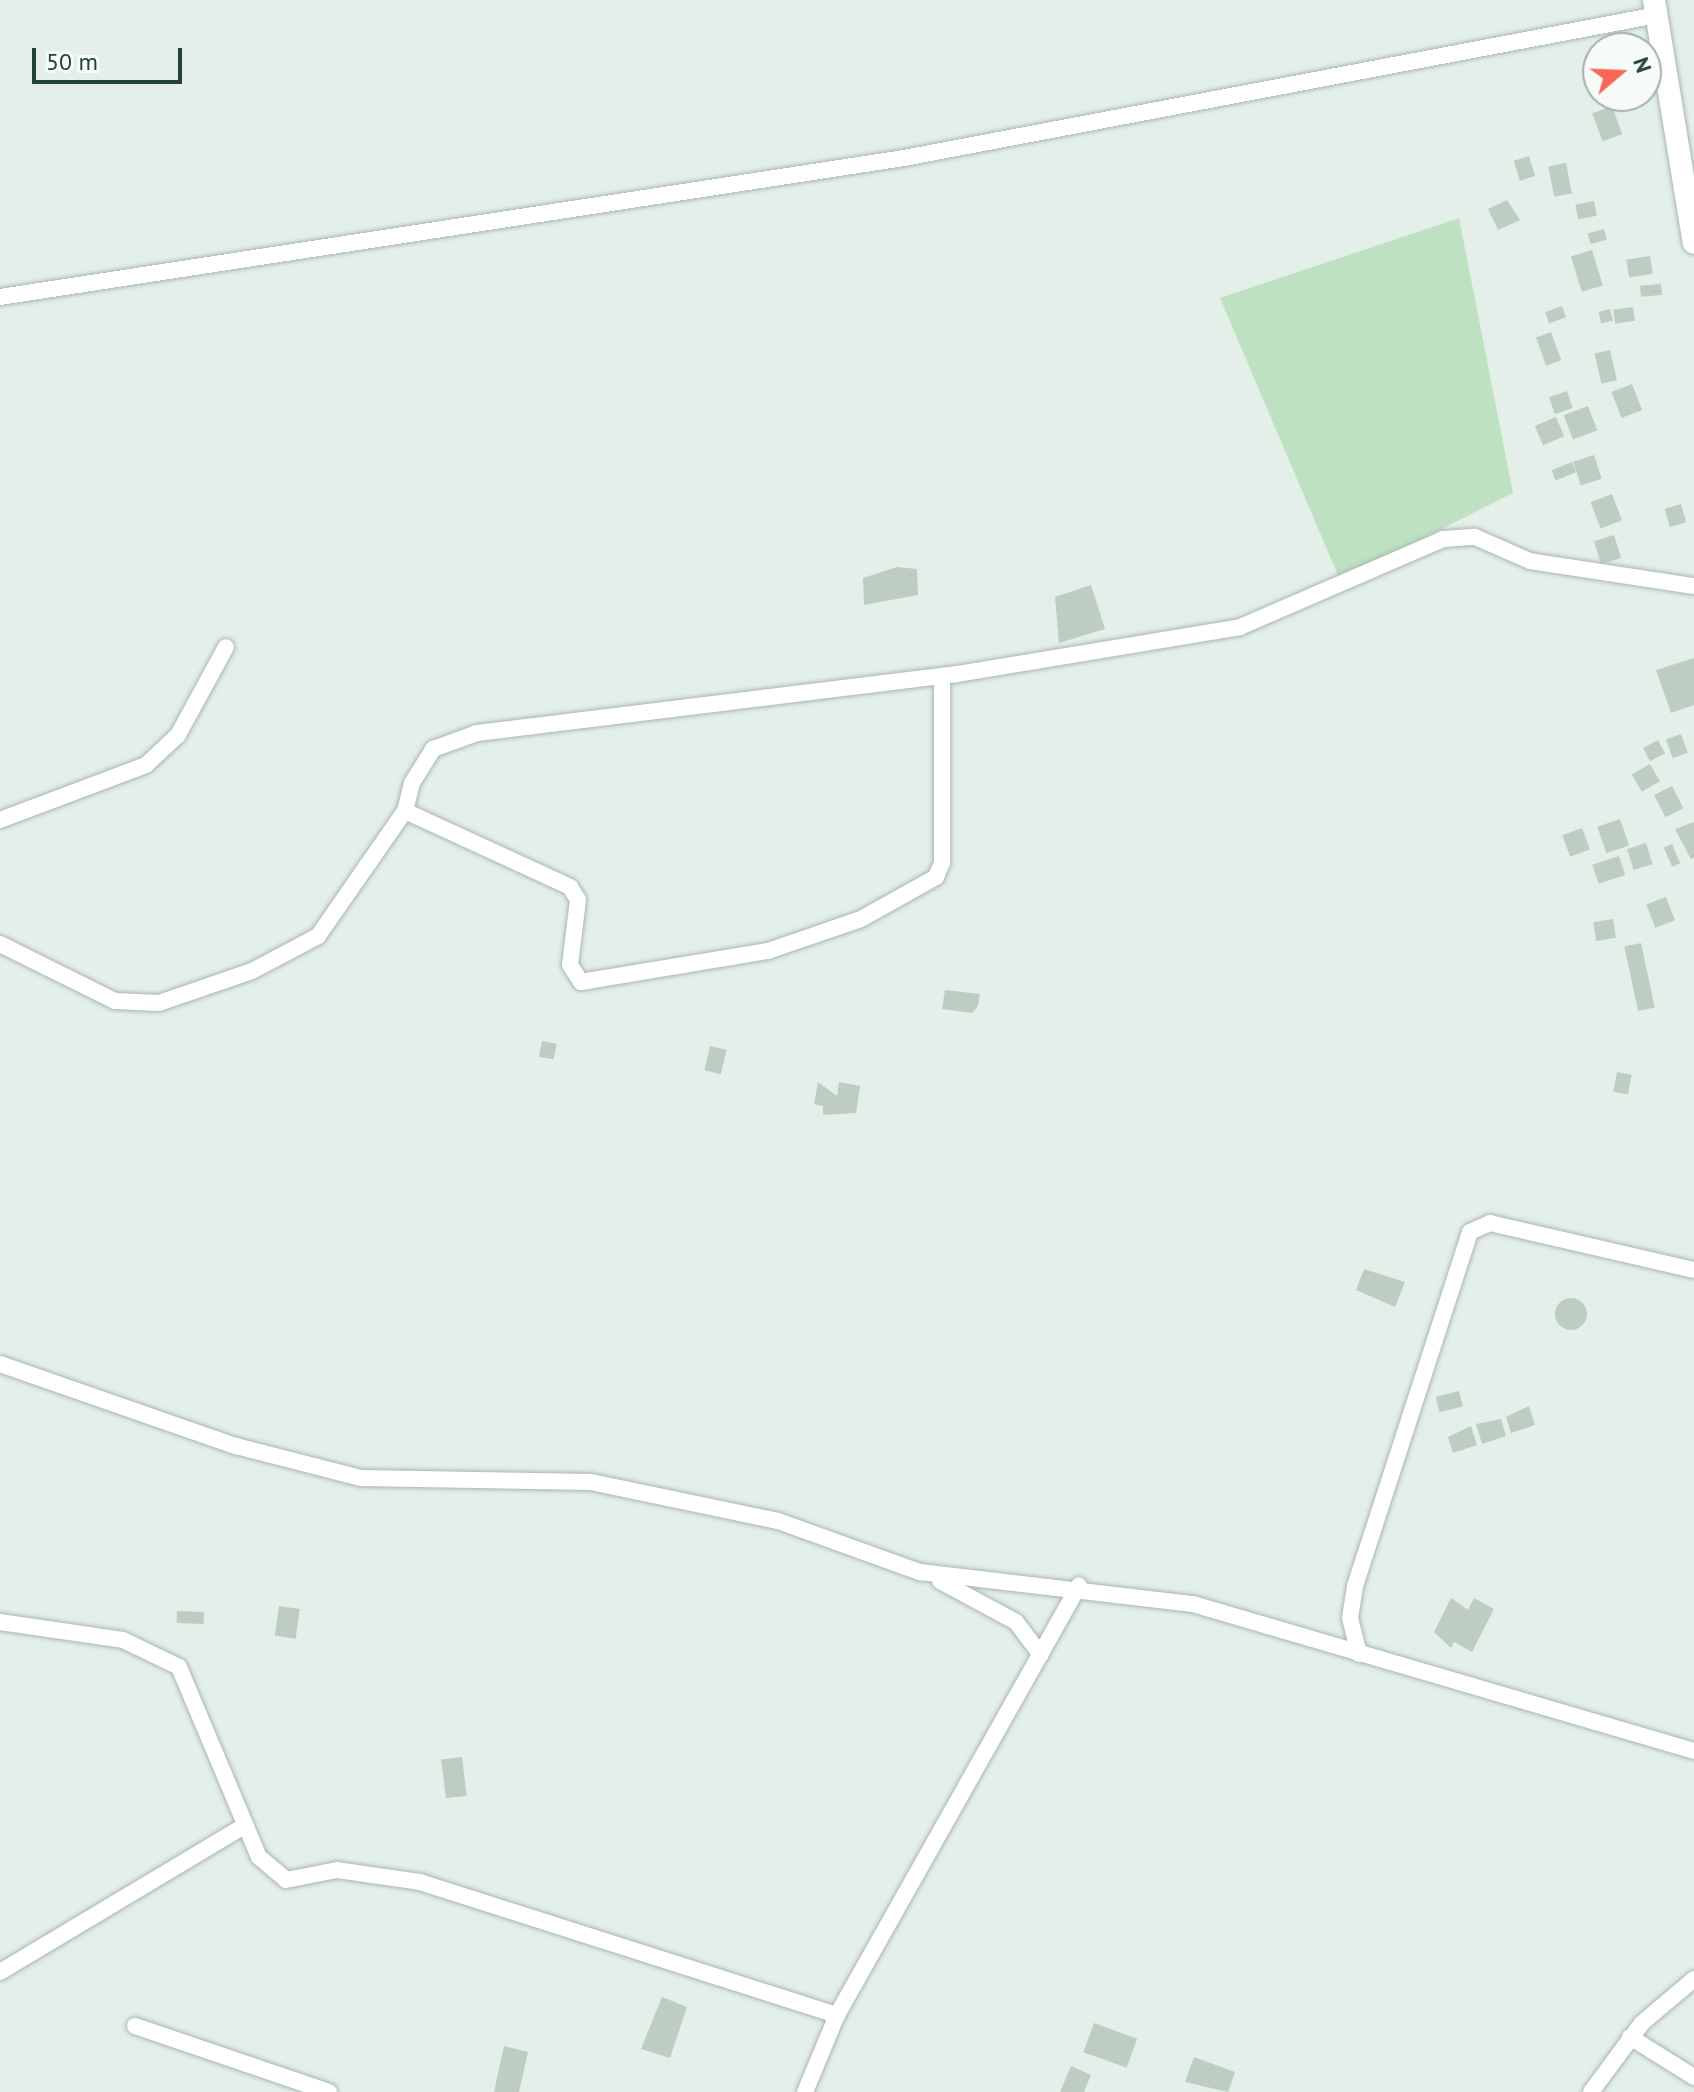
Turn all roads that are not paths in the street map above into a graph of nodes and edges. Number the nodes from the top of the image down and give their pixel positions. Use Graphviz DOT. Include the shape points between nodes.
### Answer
graph roads {
  1 [pos="1656,8"];
  2 [pos="1694,243"];
  3 [pos="0,297"];
  4 [pos="1694,586"];
  5 [pos="226,647"];
  6 [pos="942,676"];
  7 [pos="405,811"];
  8 [pos="0,820"];
  9 [pos="0,944"];
  10 [pos="1694,1270"];
  11 [pos="0,1364"];
  12 [pos="920,1572"];
  13 [pos="1079,1586"];
  14 [pos="0,1622"];
  15 [pos="1359,1654"];
  16 [pos="1041,1655"];
  17 [pos="1694,1751"];
  18 [pos="244,1826"];
  19 [pos="0,1972"];
  20 [pos="1694,1979"];
  21 [pos="837,2015"];
  22 [pos="135,2026"];
  23 [pos="1630,2037"];
  24 [pos="1694,2077"];
  25 [pos="329,2092"];
  26 [pos="805,2092"];
  27 [pos="1591,2092"];
  1 -- 2 [label="street"];
  1 -- 3 [label="street" via="935,153"];
  4 -- 6 [label="street" via="1530,561 1475,537 1443,539 1240,627"];
  5 -- 8 [label="street" via="178,735 146,765"];
  6 -- 7 [label="street" via="477,733 433,749"];
  6 -- 7 [label="street" via="942,863 936,877 861,919 768,951 581,982 570,965 578,900 570,887"];
  7 -- 9 [label="street" via="318,936 252,971 159,1003 115,1001"];
  10 -- 15 [label="street" via="1490,1223 1470,1232 1355,1586 1350,1618"];
  11 -- 12 [label="street" via="299,1464 361,1478 591,1482 654,1492 778,1521"];
  12 -- 13 [label="street"];
  12 -- 16 [label="street" via="1016,1622"];
  13 -- 15 [label="street" via="1193,1604"];
  13 -- 16 [label="street"];
  14 -- 18 [label="street" via="123,1640 163,1654 189,1686"];
  15 -- 17 [label="street"];
  16 -- 21 [label="street"];
  18 -- 19 [label="street"];
  18 -- 21 [label="street" via="272,1873 286,1880 337,1870 420,1882"];
  20 -- 23 [label="street"];
  21 -- 26 [label="street"];
  22 -- 25 [label="street"];
  23 -- 24 [label="street"];
  23 -- 27 [label="street"];
}
